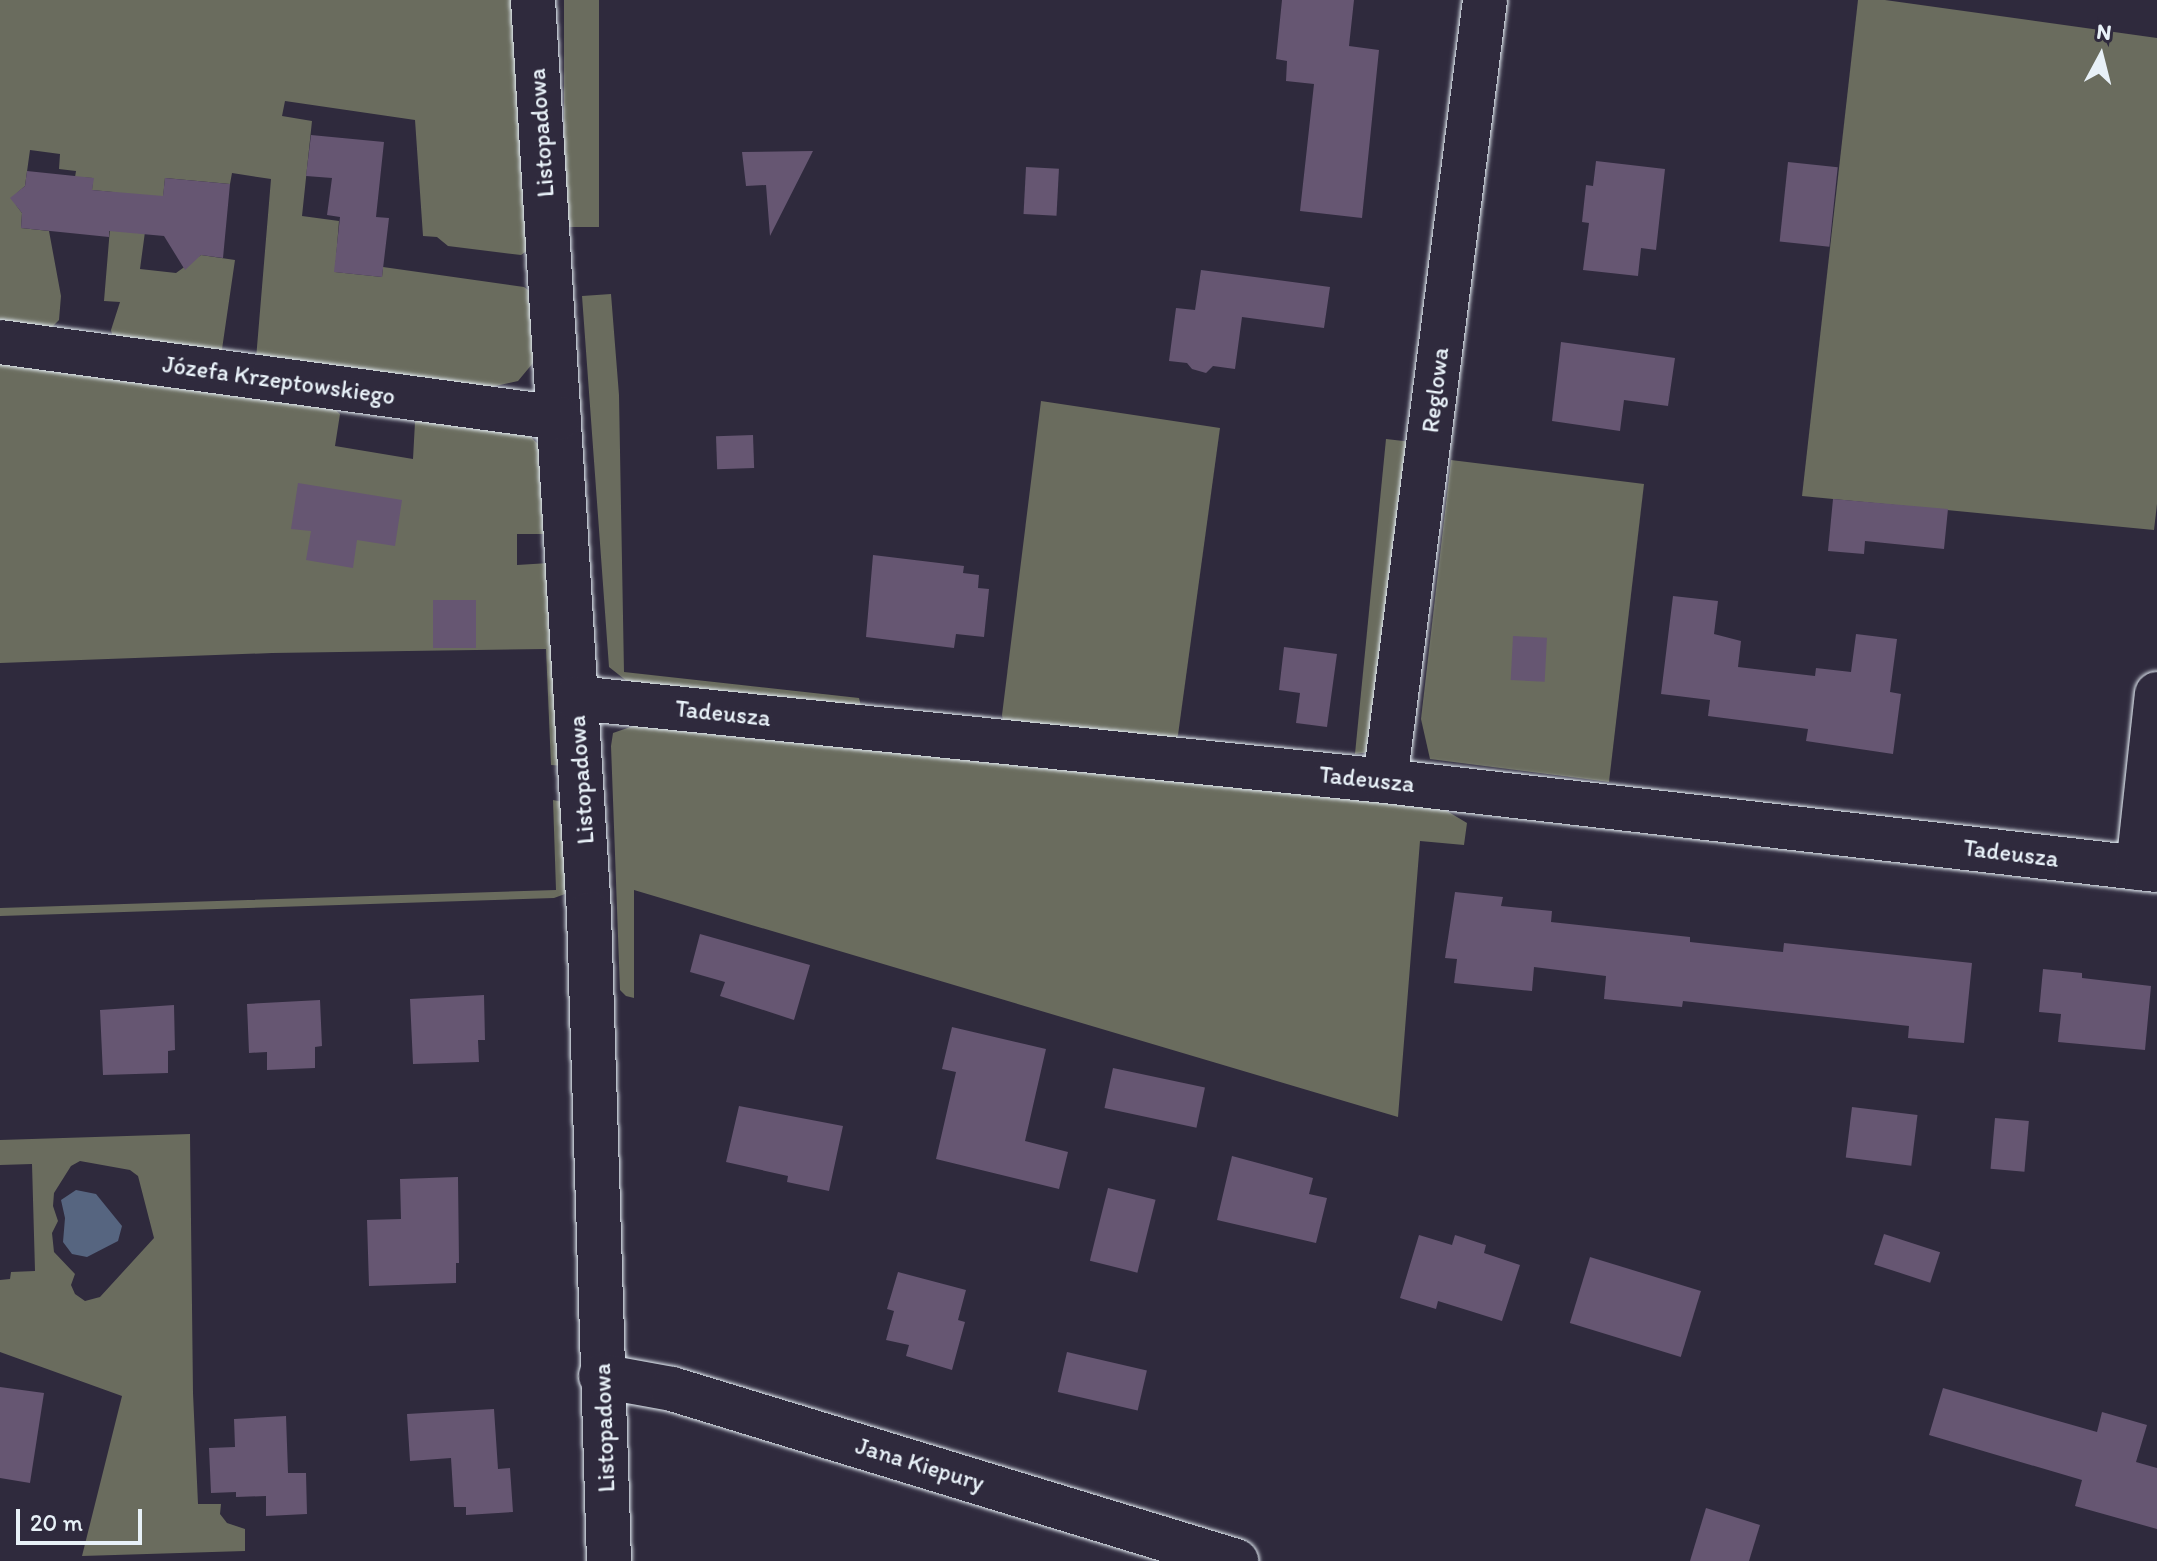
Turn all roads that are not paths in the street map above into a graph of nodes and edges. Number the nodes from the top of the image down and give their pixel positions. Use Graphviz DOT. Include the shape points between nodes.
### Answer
graph roads {
  1 [pos="533,0"];
  2 [pos="1485,0"];
  3 [pos="0,342"];
  4 [pos="559,418"];
  5 [pos="2157,694"];
  6 [pos="576,698"];
  7 [pos="1385,781"];
  8 [pos="2148,869"];
  9 [pos="601,1376"];
  10 [pos="609,1561"];
  11 [pos="1236,1561"];
  1 -- 4 [label="street, Listopadowa"];
  2 -- 7 [label="street, Reglowa"];
  3 -- 4 [label="street, Józefa Krzeptowskiego"];
  4 -- 6 [label="street, Listopadowa"];
  5 -- 8 [label="street"];
  6 -- 7 [label="street, Tadeusza"];
  6 -- 9 [label="street, Listopadowa" via="589,914"];
  7 -- 8 [label="street, Tadeusza"];
  9 -- 10 [label="street, Listopadowa"];
  9 -- 11 [label="street, Jana Kiepury" via="672,1389"];
}
